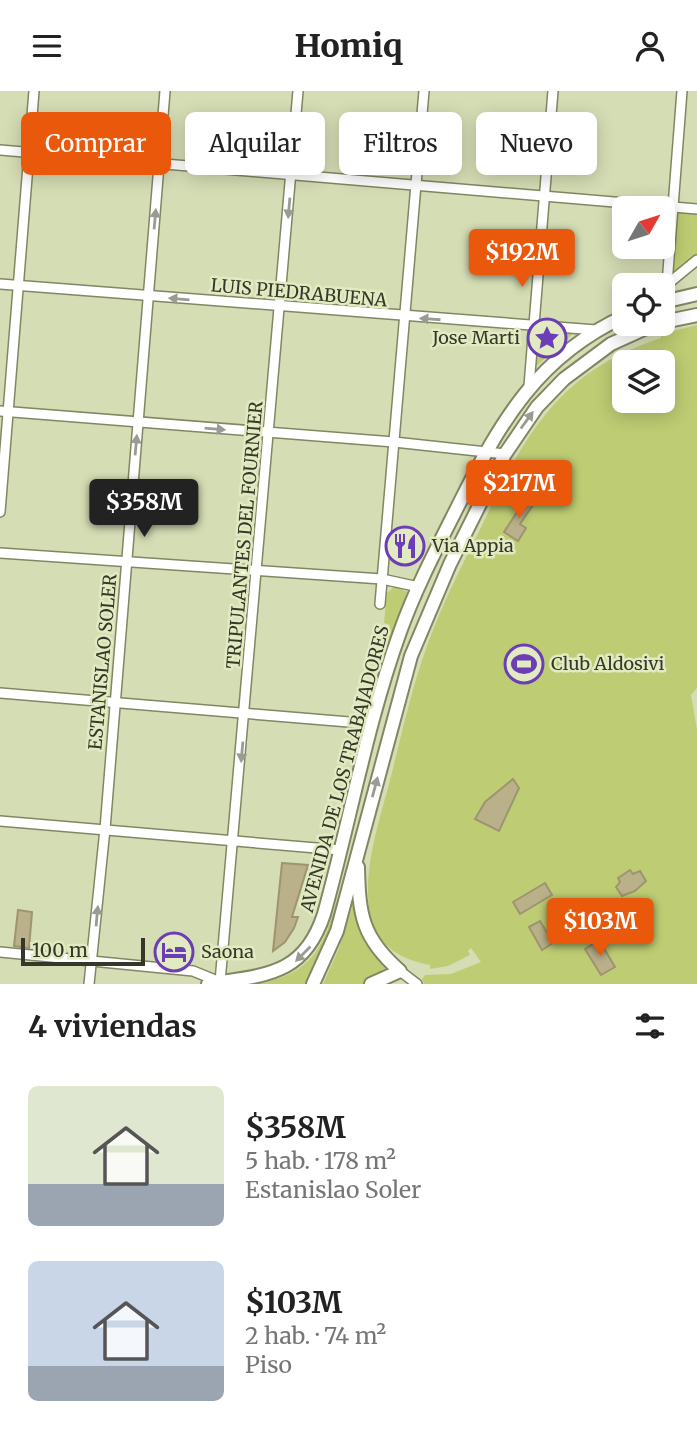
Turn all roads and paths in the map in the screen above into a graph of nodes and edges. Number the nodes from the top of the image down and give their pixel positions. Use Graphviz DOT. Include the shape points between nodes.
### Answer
graph roads {
  1 [pos="34,91"];
  2 [pos="165,91"];
  3 [pos="298,91"];
  4 [pos="424,91"];
  5 [pos="553,91"];
  6 [pos="682,91"];
  7 [pos="32,112"];
  8 [pos="163,112"];
  9 [pos="296,112"];
  10 [pos="0,150"];
  11 [pos="21,152"];
  12 [pos="27,175"];
  13 [pos="158,175"];
  14 [pos="292,175"];
  15 [pos="315,175"];
  16 [pos="416,184"];
  17 [pos="544,195"];
  18 [pos="674,196"];
  19 [pos="612,201"];
  20 [pos="676,207"];
  21 [pos="697,209"];
  22 [pos="697,260"];
  23 [pos="675,278"];
  24 [pos="0,284"];
  25 [pos="18,286"];
  26 [pos="697,294"];
  27 [pos="148,296"];
  28 [pos="675,299"];
  29 [pos="281,307"];
  30 [pos="697,315"];
  31 [pos="405,317"];
  32 [pos="675,320"];
  33 [pos="612,322"];
  34 [pos="534,326"];
  35 [pos="596,330"];
  36 [pos="632,336"];
  37 [pos="529,386"];
  38 [pos="4,412"];
  39 [pos="138,422"];
  40 [pos="271,433"];
  41 [pos="394,442"];
  42 [pos="486,451"];
  43 [pos="505,454"];
  44 [pos="0,512"];
  45 [pos="0,553"];
  46 [pos="127,563"];
  47 [pos="257,573"];
  48 [pos="382,579"];
  49 [pos="419,587"];
  50 [pos="380,604"];
  51 [pos="0,693"];
  52 [pos="115,703"];
  53 [pos="245,714"];
  54 [pos="373,724"];
  55 [pos="0,821"];
  56 [pos="105,828"];
  57 [pos="233,839"];
  58 [pos="340,850"];
  59 [pos="358,853"];
  60 [pos="0,953"];
  61 [pos="92,960"];
  62 [pos="400,971"];
  63 [pos="214,983"];
  64 [pos="89,984"];
  65 [pos="313,984"];
  66 [pos="371,984"];
  67 [pos="417,984"];
  1 -- 7 [label="street"];
  2 -- 8 [label="street, ESTANISLAO SOLER"];
  3 -- 9 [label="street, TRIPULANTES DEL FOURNIER"];
  4 -- 16 [label="street"];
  5 -- 17 [label="street"];
  6 -- 18 [label="street"];
  10 -- 11 [label="street"];
  12 -- 25 [label="street"];
  27 -- 13 [label="street, ESTANISLAO SOLER, one-way"];
  14 -- 29 [label="street, TRIPULANTES DEL FOURNIER, one-way"];
  15 -- 16 [label="street"];
  16 -- 17 [label="street"];
  16 -- 31 [label="street"];
  17 -- 19 [label="street"];
  17 -- 34 [label="street"];
  20 -- 21 [label="street"];
  22 -- 23 [label="street"];
  24 -- 25 [label="street, LUIS PIEDRABUENA"];
  25 -- 27 [label="street, LUIS PIEDRABUENA"];
  25 -- 38 [label="street"];
  26 -- 28 [label="main road"];
  29 -- 27 [label="street, LUIS PIEDRABUENA, one-way"];
  27 -- 39 [label="street, ESTANISLAO SOLER"];
  29 -- 31 [label="street, LUIS PIEDRABUENA"];
  29 -- 40 [label="street, TRIPULANTES DEL FOURNIER"];
  30 -- 32 [label="main road"];
  34 -- 31 [label="street, LUIS PIEDRABUENA, one-way"];
  31 -- 41 [label="street"];
  33 -- 35 [label="main road, AVENIDA DE LOS TRABAJADORES"];
  34 -- 35 [label="street, LUIS PIEDRABUENA"];
  34 -- 37 [label="street"];
  35 -- 37 [label="main road, AVENIDA DE LOS TRABAJADORES"];
  43 -- 36 [label="main road, AVENIDA DE LOS TRABAJADORES, one-way" via="537,407 564,379 595,354"];
  37 -- 42 [label="main road, AVENIDA DE LOS TRABAJADORES"];
  38 -- 39 [label="street"];
  38 -- 44 [label="street"];
  39 -- 40 [label="street, one-way"];
  46 -- 39 [label="street, ESTANISLAO SOLER, one-way"];
  40 -- 41 [label="street"];
  40 -- 47 [label="street, TRIPULANTES DEL FOURNIER"];
  41 -- 42 [label="street"];
  41 -- 48 [label="street"];
  42 -- 43 [label="street"];
  42 -- 49 [label="main road, AVENIDA DE LOS TRABAJADORES"];
  59 -- 43 [label="main road, AVENIDA DE LOS TRABAJADORES, one-way" via="411,656"];
  45 -- 46 [label="street"];
  46 -- 47 [label="street"];
  46 -- 52 [label="street, ESTANISLAO SOLER"];
  47 -- 48 [label="street"];
  47 -- 53 [label="street, TRIPULANTES DEL FOURNIER"];
  48 -- 49 [label="street"];
  48 -- 50 [label="street"];
  49 -- 54 [label="main road, AVENIDA DE LOS TRABAJADORES" via="397,640"];
  51 -- 52 [label="street"];
  52 -- 53 [label="street"];
  52 -- 56 [label="street, ESTANISLAO SOLER"];
  53 -- 54 [label="street"];
  53 -- 57 [label="street, TRIPULANTES DEL FOURNIER, one-way"];
  54 -- 58 [label="main road, AVENIDA DE LOS TRABAJADORES"];
  55 -- 56 [label="street"];
  56 -- 57 [label="street"];
  61 -- 56 [label="street, ESTANISLAO SOLER, one-way"];
  57 -- 58 [label="street"];
  57 -- 63 [label="street, TRIPULANTES DEL FOURNIER"];
  58 -- 63 [label="main road, AVENIDA DE LOS TRABAJADORES, one-way" via="319,929 302,956 268,974"];
  59 -- 62 [label="main road" via="360,901 368,936"];
  59 -- 65 [label="main road, AVENIDA DE LOS TRABAJADORES" via="337,931"];
  60 -- 61 [label="street"];
  61 -- 63 [label="street" via="193,971"];
  61 -- 64 [label="street, ESTANISLAO SOLER"];
  62 -- 66 [label="main road"];
  62 -- 67 [label="street"];
}
